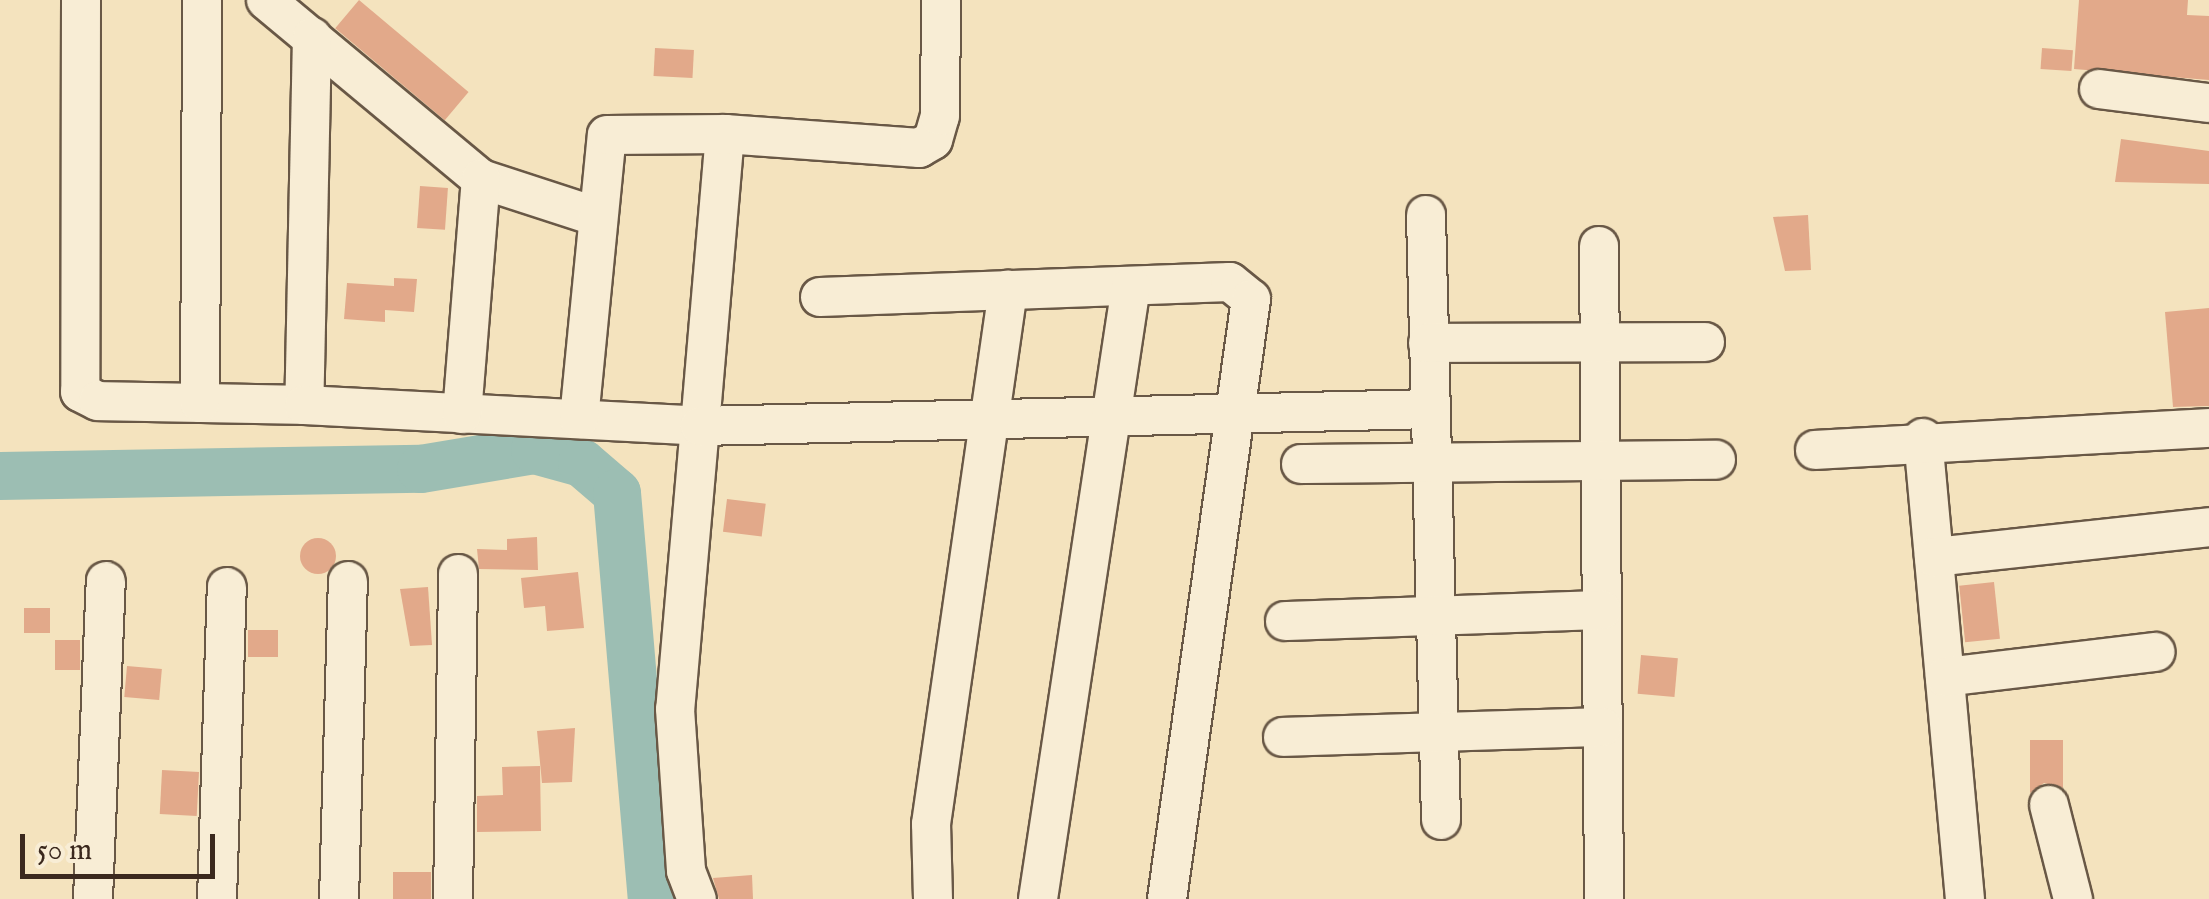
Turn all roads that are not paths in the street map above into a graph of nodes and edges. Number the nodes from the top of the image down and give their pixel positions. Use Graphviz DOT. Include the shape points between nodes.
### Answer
graph roads {
  1 [pos="82,0"];
  2 [pos="202,0"];
  3 [pos="266,0"];
  4 [pos="940,0"];
  5 [pos="312,37"];
  6 [pos="2099,89"];
  7 [pos="2209,103"];
  8 [pos="725,134"];
  9 [pos="480,179"];
  10 [pos="1426,214"];
  11 [pos="595,216"];
  12 [pos="1599,246"];
  13 [pos="1131,286"];
  14 [pos="1008,290"];
  15 [pos="820,297"];
  16 [pos="1705,342"];
  17 [pos="1428,343"];
  18 [pos="1600,344"];
  19 [pos="200,403"];
  20 [pos="304,405"];
  21 [pos="1430,410"];
  22 [pos="1235,412"];
  23 [pos="1112,413"];
  24 [pos="462,414"];
  25 [pos="989,418"];
  26 [pos="578,420"];
  27 [pos="700,426"];
  28 [pos="2209,428"];
  29 [pos="1924,438"];
  30 [pos="1815,450"];
  31 [pos="1716,460"];
  32 [pos="1601,463"];
  33 [pos="1301,464"];
  34 [pos="1430,464"];
  35 [pos="2209,527"];
  36 [pos="1934,557"];
  37 [pos="458,574"];
  38 [pos="348,580"];
  39 [pos="106,581"];
  40 [pos="227,587"];
  41 [pos="1602,610"];
  42 [pos="1436,617"];
  43 [pos="1285,621"];
  44 [pos="2156,652"];
  45 [pos="1944,677"];
  46 [pos="1602,727"];
  47 [pos="1438,732"];
  48 [pos="1282,738"];
  49 [pos="2049,805"];
  50 [pos="1441,820"];
  51 [pos="94,899"];
  52 [pos="217,899"];
  53 [pos="339,899"];
  54 [pos="453,899"];
  55 [pos="696,899"];
  56 [pos="932,899"];
  57 [pos="1038,899"];
  58 [pos="1167,899"];
  59 [pos="1604,899"];
  60 [pos="1964,899"];
  61 [pos="2072,899"];
  1 -- 19 [label="street" via="80,392 98,401"];
  2 -- 19 [label="street"];
  3 -- 5 [label="street"];
  4 -- 8 [label="street" via="933,140 919,148"];
  5 -- 9 [label="street"];
  5 -- 20 [label="street"];
  6 -- 7 [label="street"];
  8 -- 11 [label="street" via="614,130 600,150"];
  8 -- 27 [label="street"];
  9 -- 11 [label="street"];
  9 -- 24 [label="street"];
  10 -- 17 [label="street"];
  11 -- 26 [label="street"];
  12 -- 18 [label="street"];
  13 -- 14 [label="street"];
  13 -- 22 [label="street" via="1242,288 1251,299"];
  13 -- 23 [label="street"];
  14 -- 15 [label="street"];
  14 -- 25 [label="street"];
  16 -- 18 [label="street"];
  17 -- 18 [label="street"];
  17 -- 21 [label="street"];
  18 -- 32 [label="street"];
  19 -- 20 [label="street"];
  20 -- 24 [label="street"];
  21 -- 22 [label="street"];
  21 -- 34 [label="street"];
  22 -- 23 [label="street"];
  22 -- 58 [label="street"];
  23 -- 25 [label="street"];
  23 -- 57 [label="street"];
  24 -- 26 [label="street"];
  25 -- 27 [label="street"];
  25 -- 56 [label="street" via="931,824"];
  26 -- 27 [label="street"];
  27 -- 55 [label="street" via="675,709 686,871"];
  28 -- 29 [label="street"];
  29 -- 30 [label="street"];
  29 -- 36 [label="street"];
  31 -- 32 [label="street"];
  32 -- 34 [label="street"];
  32 -- 41 [label="street"];
  33 -- 34 [label="street"];
  34 -- 42 [label="street"];
  35 -- 36 [label="street"];
  36 -- 45 [label="street"];
  37 -- 54 [label="street"];
  38 -- 53 [label="street"];
  39 -- 51 [label="street"];
  40 -- 52 [label="street"];
  41 -- 42 [label="street"];
  41 -- 46 [label="street"];
  42 -- 43 [label="street"];
  42 -- 47 [label="street"];
  44 -- 45 [label="street"];
  45 -- 60 [label="street"];
  46 -- 47 [label="street"];
  46 -- 59 [label="street"];
  47 -- 48 [label="street"];
  47 -- 50 [label="street"];
  49 -- 61 [label="street"];
}
